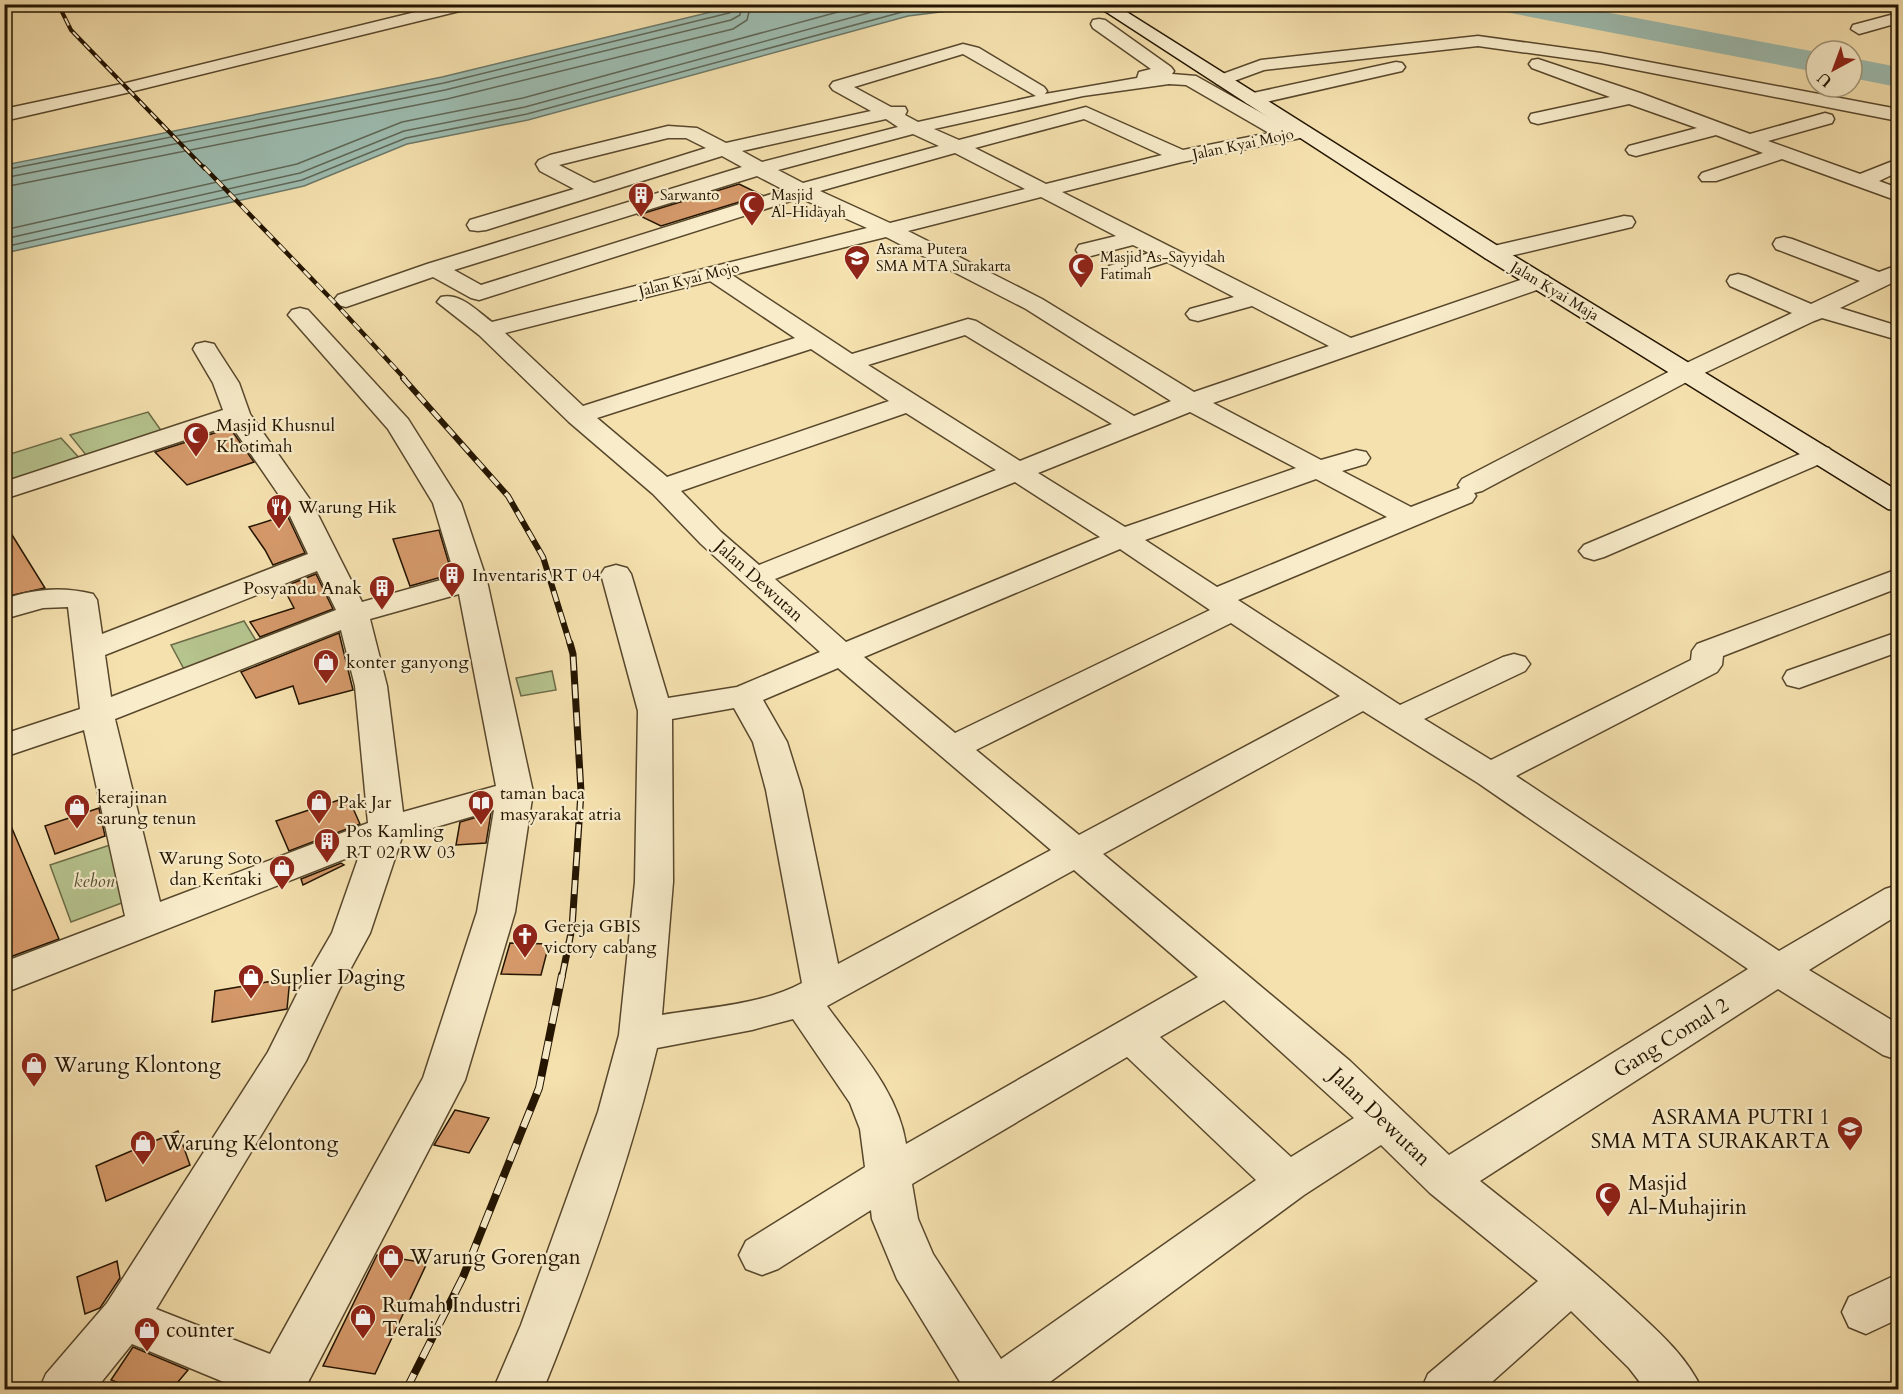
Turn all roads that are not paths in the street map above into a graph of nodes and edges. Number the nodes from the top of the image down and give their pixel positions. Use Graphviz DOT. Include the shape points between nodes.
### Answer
graph roads {
  1 [pos="437,4"];
  2 [pos="470,4"];
  3 [pos="1102,4"];
  4 [pos="1899,18"];
  5 [pos="1099,24"];
  6 [pos="1859,29"];
  7 [pos="307,44"];
  8 [pos="1517,49"];
  9 [pos="1219,78"];
  10 [pos="1038,91"];
  11 [pos="1701,96"];
  12 [pos="1634,97"];
  13 [pos="1253,99"];
  14 [pos="1663,107"];
  15 [pos="889,112"];
  16 [pos="4,115"];
  17 [pos="1899,115"];
  18 [pos="1538,118"];
  19 [pos="1825,118"];
  20 [pos="915,128"];
  21 [pos="1718,129"];
  22 [pos="1877,130"];
  23 [pos="1296,133"];
  24 [pos="1751,140"];
  25 [pos="625,141"];
  26 [pos="956,146"];
  27 [pos="722,150"];
  28 [pos="1636,150"];
  29 [pos="1784,152"];
  30 [pos="1181,156"];
  31 [pos="669,165"];
  32 [pos="1899,165"];
  33 [pos="760,169"];
  34 [pos="1709,177"];
  35 [pos="1862,181"];
  36 [pos="590,189"];
  37 [pos="802,191"];
  38 [pos="1045,192"];
  39 [pos="1899,195"];
  40 [pos="1594,207"];
  41 [pos="478,225"];
  42 [pos="891,231"];
  43 [pos="1133,238"];
  44 [pos="1784,244"];
  45 [pos="1087,250"];
  46 [pos="1493,253"];
  47 [pos="1167,255"];
  48 [pos="435,269"];
  49 [pos="1117,271"];
  50 [pos="713,273"];
  51 [pos="1888,276"];
  52 [pos="1540,281"];
  53 [pos="1738,281"];
  54 [pos="479,293"];
  55 [pos="1255,298"];
  56 [pos="346,300"];
  57 [pos="449,302"];
  58 [pos="1817,312"];
  59 [pos="1198,314"];
  60 [pos="300,315"];
  61 [pos="488,330"];
  62 [pos="1899,333"];
  63 [pos="814,340"];
  64 [pos="1350,347"];
  65 [pos="206,349"];
  66 [pos="849,363"];
  67 [pos="1687,372"];
  68 [pos="1191,402"];
  69 [pos="909,403"];
  70 [pos="237,414"];
  71 [pos="578,416"];
  72 [pos="1133,426"];
  73 [pos="1819,454"];
  74 [pos="1356,458"];
  75 [pos="1317,470"];
  76 [pos="1016,471"];
  77 [pos="663,488"];
  78 [pos="4,490"];
  79 [pos="1899,503"];
  80 [pos="1410,518"];
  81 [pos="1122,538"];
  82 [pos="1594,551"];
  83 [pos="324,558"];
  84 [pos="616,574"];
  85 [pos="755,577"];
  86 [pos="1899,578"];
  87 [pos="472,581"];
  88 [pos="1223,605"];
  89 [pos="4,610"];
  90 [pos="353,614"];
  91 [pos="1899,641"];
  92 [pos="89,650"];
  93 [pos="843,656"];
  94 [pos="1514,664"];
  95 [pos="1799,678"];
  96 [pos="744,696"];
  97 [pos="1364,698"];
  98 [pos="655,711"];
  99 [pos="97,714"];
  100 [pos="1400,718"];
  101 [pos="4,746"];
  102 [pos="952,748"];
  103 [pos="1490,775"];
  104 [pos="515,792"];
  105 [pos="387,829"];
  106 [pos="1077,851"];
  107 [pos="1899,898"];
  108 [pos="146,922"];
  109 [pos="1778,970"];
  110 [pos="4,978"];
  111 [pos="1227,979"];
  112 [pos="813,995"];
  113 [pos="640,1035"];
  114 [pos="1130,1035"];
  115 [pos="1899,1044"];
  116 [pos="1383,1122"];
  117 [pos="888,1176"];
  118 [pos="1446,1180"];
  119 [pos="1288,1182"];
  120 [pos="762,1255"];
  121 [pos="1572,1281"];
  122 [pos="124,1318"];
  123 [pos="280,1386"];
  124 [pos="64,1389"];
  125 [pos="518,1389"];
  126 [pos="993,1389"];
  127 [pos="998,1389"];
  128 [pos="1446,1389"];
  129 [pos="1677,1389"];
  1 -- 7 [label="street" via="313,33 304,37"];
  2 -- 7 [label="street"];
  3 -- 9 [label="street, Jalan Kyai Maja"];
  4 -- 6 [label="street"];
  5 -- 10 [label="street" via="1165,72"];
  7 -- 16 [label="street"];
  8 -- 9 [label="street" via="1467,41 1261,65"];
  8 -- 11 [label="street" via="1609,69"];
  8 -- 12 [label="street" via="1531,61"];
  8 -- 13 [label="street" via="1386,69"];
  8 -- 17 [label="street" via="1601,58"];
  9 -- 13 [label="street, Jalan Kyai Maja"];
  10 -- 15 [label="street"];
  10 -- 15 [label="street" via="963,49 839,86"];
  11 -- 14 [label="street"];
  11 -- 19 [label="street"];
  12 -- 14 [label="street"];
  12 -- 18 [label="street"];
  13 -- 23 [label="street, Jalan Kyai Maja"];
  14 -- 21 [label="street"];
  15 -- 20 [label="street"];
  15 -- 27 [label="street"];
  19 -- 22 [label="street"];
  19 -- 24 [label="street"];
  20 -- 23 [label="street" via="1083,91 1184,79"];
  20 -- 26 [label="street"];
  20 -- 33 [label="street"];
  21 -- 24 [label="street"];
  21 -- 28 [label="street"];
  23 -- 30 [label="street, Jalan Kyai Mojo"];
  23 -- 46 [label="street, Jalan Kyai Maja"];
  24 -- 29 [label="street"];
  25 -- 27 [label="street" via="680,131 690,132"];
  25 -- 31 [label="street"];
  25 -- 36 [label="street" via="546,164"];
  26 -- 30 [label="street, Jalan Kyai Mojo" via="1086,113"];
  26 -- 37 [label="street, Jalan Kyai Mojo"];
  26 -- 38 [label="street"];
  27 -- 31 [label="street"];
  27 -- 33 [label="street"];
  29 -- 34 [label="street"];
  29 -- 35 [label="street"];
  30 -- 38 [label="street, Jalan Kyai Mojo"];
  31 -- 36 [label="street"];
  32 -- 35 [label="street"];
  33 -- 37 [label="street"];
  33 -- 48 [label="street"];
  35 -- 39 [label="street"];
  36 -- 41 [label="street"];
  37 -- 42 [label="street"];
  37 -- 54 [label="street, Jalan Kyai Mojo"];
  38 -- 42 [label="street, Jalan Kyai Mojo"];
  38 -- 43 [label="street"];
  40 -- 46 [label="street" via="1624,222"];
  42 -- 50 [label="street, Jalan Kyai Mojo"];
  42 -- 68 [label="street" via="1034,304"];
  43 -- 45 [label="street"];
  43 -- 47 [label="street"];
  44 -- 51 [label="street"];
  46 -- 52 [label="street, Jalan Kyai Maja"];
  47 -- 49 [label="street"];
  47 -- 55 [label="street"];
  48 -- 54 [label="street"];
  48 -- 56 [label="street"];
  50 -- 61 [label="street, Jalan Kyai Mojo"];
  50 -- 63 [label="street"];
  51 -- 58 [label="street"];
  52 -- 64 [label="street"];
  52 -- 67 [label="street, Jalan Kyai Maja"];
  53 -- 58 [label="street"];
  54 -- 57 [label="street, Jalan Kyai Mojo"];
  55 -- 59 [label="street"];
  55 -- 64 [label="street"];
  57 -- 61 [label="street, Jalan Dewutan"];
  58 -- 62 [label="street"];
  58 -- 67 [label="street"];
  60 -- 87 [label="street" via="399,425 447,503"];
  61 -- 71 [label="street, Jalan Dewutan"];
  63 -- 66 [label="street"];
  63 -- 71 [label="street"];
  64 -- 68 [label="street"];
  65 -- 70 [label="street" via="226,383"];
  66 -- 69 [label="street"];
  66 -- 72 [label="street" via="968,326"];
  67 -- 73 [label="street, Jalan Kyai Maja"];
  67 -- 80 [label="street"];
  68 -- 72 [label="street"];
  68 -- 75 [label="street"];
  69 -- 76 [label="street"];
  69 -- 77 [label="street"];
  70 -- 78 [label="street"];
  70 -- 83 [label="street" via="297,501"];
  71 -- 77 [label="street, Jalan Dewutan"];
  72 -- 76 [label="street"];
  73 -- 79 [label="street, Jalan Kyai Maja"];
  73 -- 82 [label="street"];
  74 -- 75 [label="street"];
  75 -- 80 [label="street"];
  75 -- 81 [label="street"];
  76 -- 81 [label="street"];
  76 -- 85 [label="street"];
  77 -- 85 [label="street, Jalan Dewutan"];
  80 -- 88 [label="street"];
  81 -- 88 [label="street"];
  81 -- 93 [label="street"];
  83 -- 90 [label="street"];
  83 -- 92 [label="street"];
  84 -- 98 [label="street"];
  85 -- 93 [label="street, Jalan Dewutan"];
  86 -- 103 [label="street" via="1708,651 1706,665"];
  87 -- 90 [label="street"];
  87 -- 104 [label="street"];
  88 -- 97 [label="street"];
  88 -- 102 [label="street"];
  89 -- 92 [label="street" via="36,598 67,596 82,600"];
  90 -- 99 [label="street"];
  90 -- 105 [label="street" via="371,686"];
  91 -- 95 [label="street"];
  92 -- 99 [label="street"];
  93 -- 96 [label="street"];
  93 -- 102 [label="street, Jalan Dewutan"];
  94 -- 100 [label="street"];
  96 -- 98 [label="street"];
  96 -- 112 [label="street" via="770,742 784,790"];
  97 -- 100 [label="street"];
  97 -- 106 [label="street"];
  98 -- 113 [label="street" via="654,882"];
  99 -- 101 [label="street"];
  99 -- 108 [label="street"];
  100 -- 103 [label="street"];
  102 -- 106 [label="street, Jalan Dewutan"];
  103 -- 109 [label="street"];
  104 -- 105 [label="street"];
  104 -- 123 [label="street" via="496,912 444,1080"];
  105 -- 108 [label="street"];
  105 -- 122 [label="street" via="351,933 285,1061"];
  106 -- 111 [label="street, Jalan Dewutan"];
  106 -- 112 [label="street"];
  107 -- 109 [label="street, Gang Comal 2"];
  108 -- 110 [label="street"];
  109 -- 115 [label="street"];
  109 -- 118 [label="street, Gang Comal 2"];
  111 -- 114 [label="street"];
  111 -- 116 [label="street, Jalan Dewutan" via="1335,1073"];
  112 -- 113 [label="street" via="752,1015"];
  112 -- 117 [label="street" via="882,1129"];
  113 -- 125 [label="street" via="621,1112 545,1325"];
  114 -- 117 [label="street"];
  114 -- 119 [label="street"];
  116 -- 118 [label="street, Jalan Dewutan"];
  116 -- 119 [label="street"];
  117 -- 120 [label="street"];
  117 -- 126 [label="street" via="895,1219 914,1265"];
  118 -- 121 [label="street, Jalan Dewutan"];
  119 -- 127 [label="street"];
  121 -- 128 [label="street"];
  121 -- 129 [label="street, Jalan Dewutan" via="1646,1352"];
  122 -- 123 [label="street"];
  122 -- 124 [label="street"];
}
